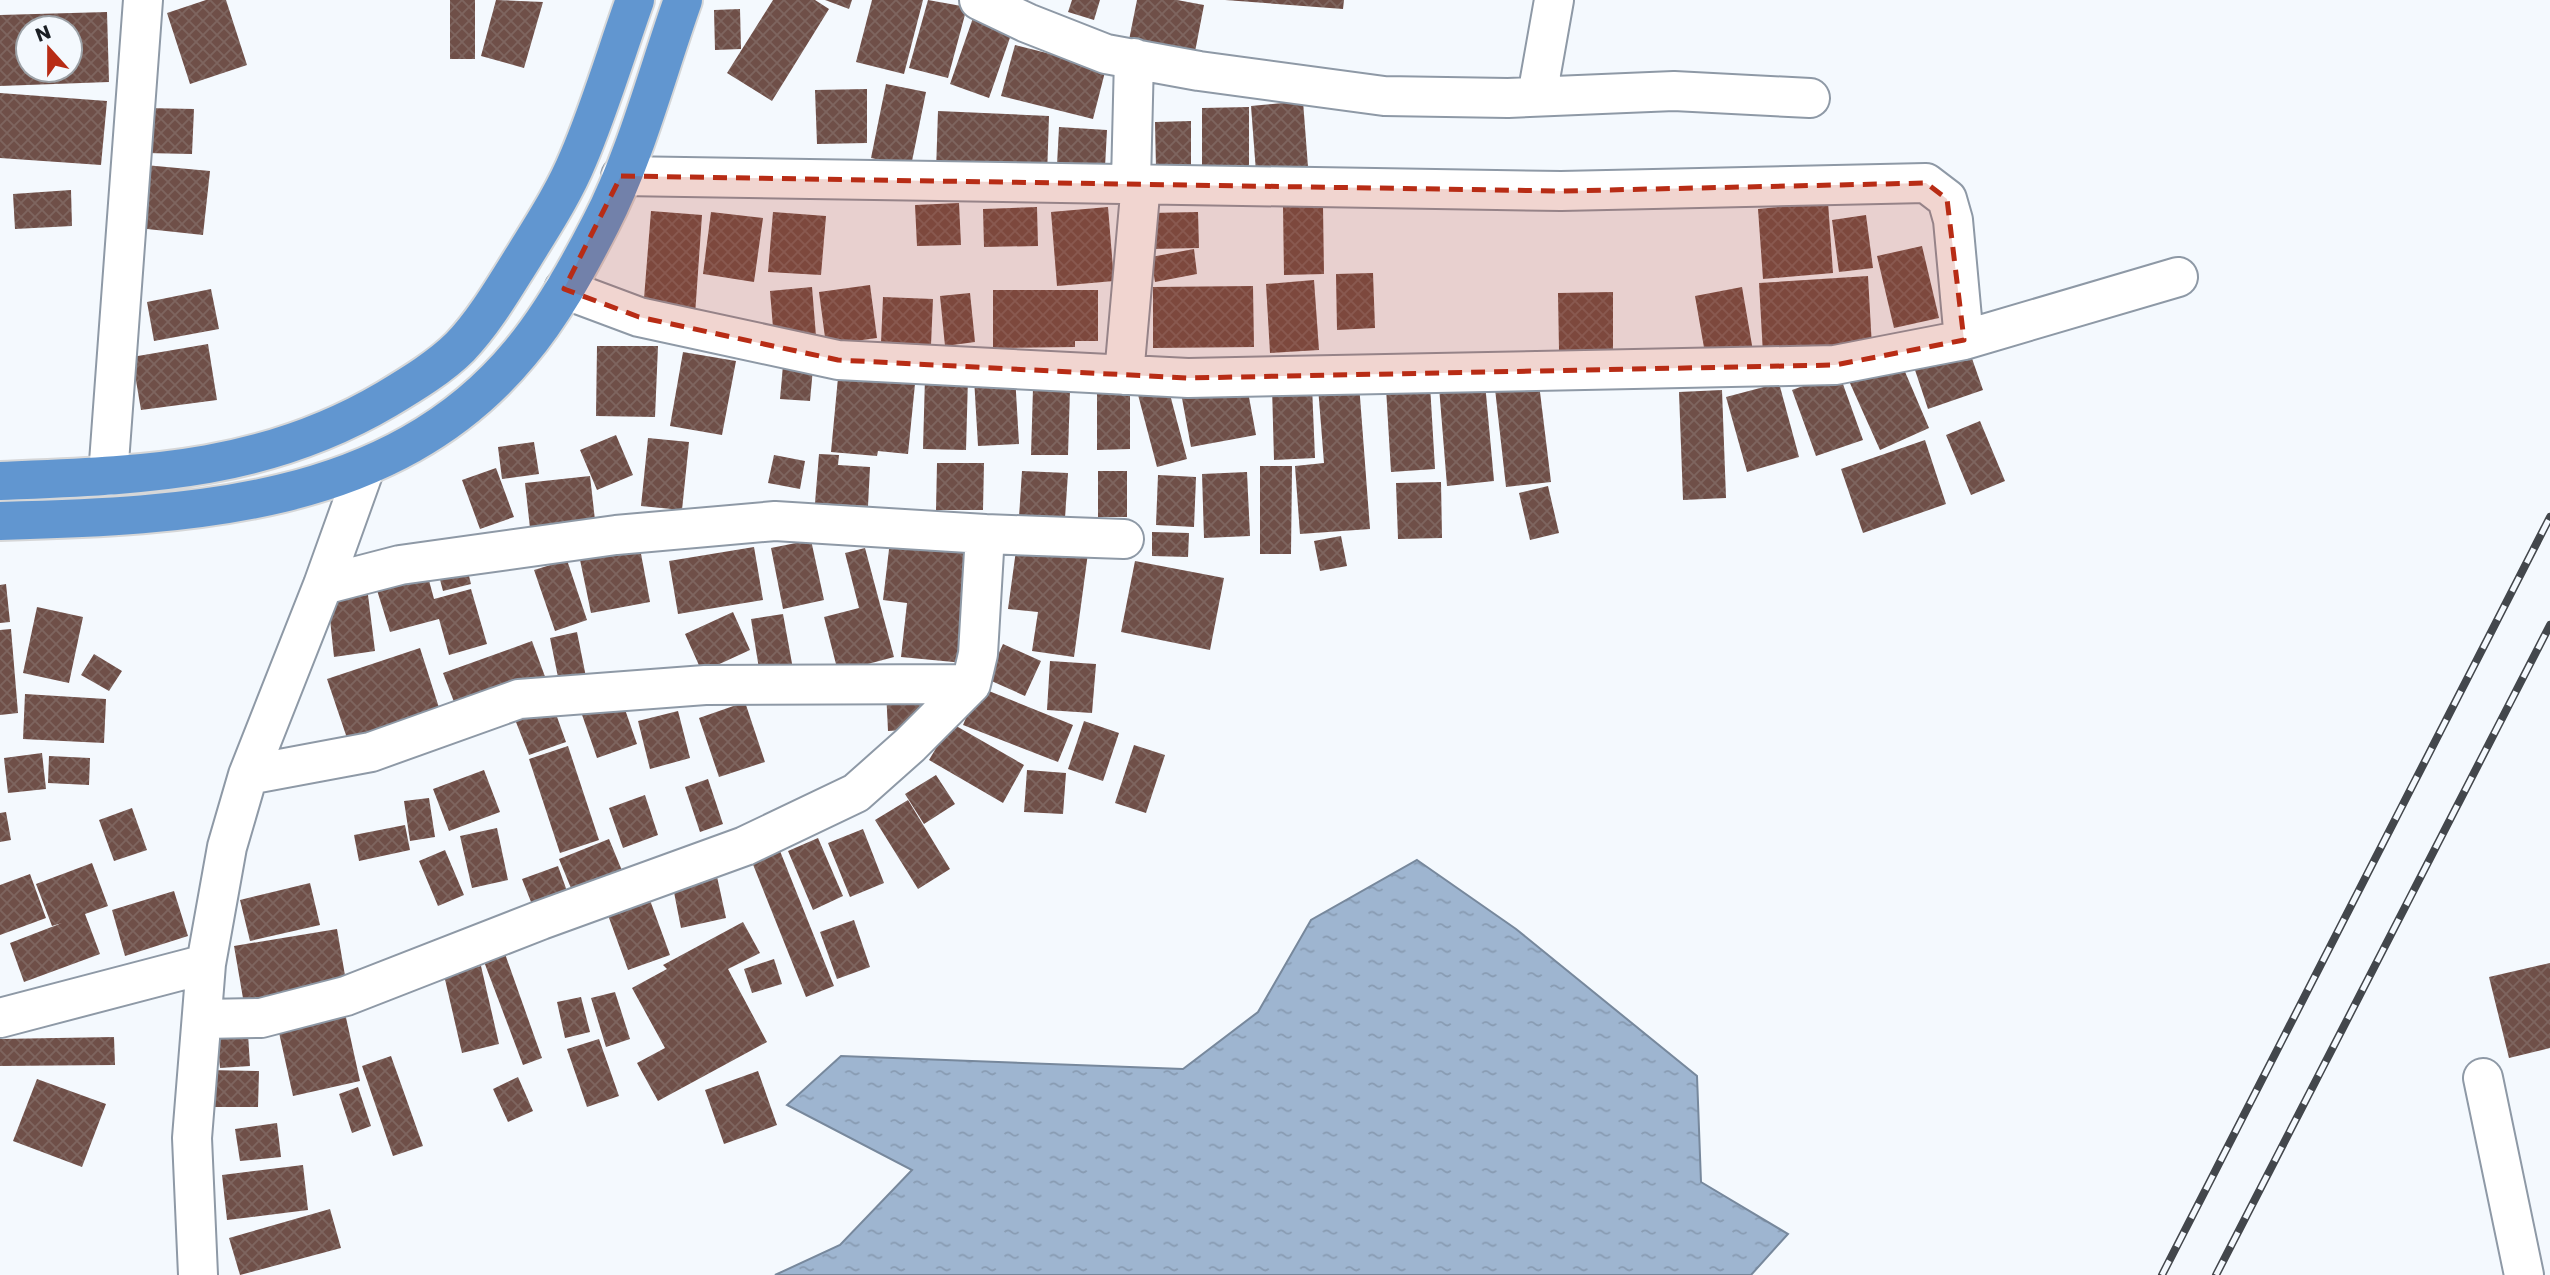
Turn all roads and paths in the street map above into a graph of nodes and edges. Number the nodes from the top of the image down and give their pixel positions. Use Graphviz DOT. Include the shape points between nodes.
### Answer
graph roads {
  1 [pos="143,0"];
  2 [pos="635,0"];
  3 [pos="683,0"];
  4 [pos="979,0"];
  5 [pos="1554,0"];
  6 [pos="1032,12"];
  7 [pos="1134,58"];
  8 [pos="1537,96"];
  9 [pos="1810,99"];
  10 [pos="621,176"];
  11 [pos="1136,183"];
  12 [pos="2178,277"];
  13 [pos="564,289"];
  14 [pos="1964,340"];
  15 [pos="1124,374"];
  16 [pos="365,468"];
  17 [pos="108,476"];
  18 [pos="0,481"];
  19 [pos="0,521"];
  20 [pos="985,534"];
  21 [pos="1124,539"];
  22 [pos="323,585"];
  23 [pos="971,684"];
  24 [pos="248,775"];
  25 [pos="206,964"];
  26 [pos="0,1018"];
  27 [pos="203,1019"];
  28 [pos="2483,1078"];
  29 [pos="198,1275"];
  30 [pos="2524,1275"];
  1 -- 17 [label="street"];
  2 -- 17 [label="highway" via="578,160 506,285 460,346 379,404 298,443 178,470"];
  3 -- 10 [label="highway"];
  4 -- 6 [label="street"];
  5 -- 8 [label="street"];
  6 -- 7 [label="street" via="1106,54"];
  7 -- 8 [label="street" via="1384,96"];
  7 -- 11 [label="street"];
  8 -- 9 [label="street" via="1674,91"];
  10 -- 11 [label="street"];
  10 -- 13 [label="highway" via="602,222"];
  11 -- 14 [label="street" via="1561,191 1926,183 1947,199"];
  11 -- 15 [label="street"];
  12 -- 14 [label="street"];
  13 -- 15 [label="street" via="639,317 838,360"];
  13 -- 16 [label="highway" via="521,353 476,399 428,436"];
  14 -- 15 [label="street" via="1836,365 1202,377"];
  16 -- 19 [label="highway" via="297,491 212,507 114,518"];
  16 -- 22 [label="street"];
  17 -- 18 [label="highway"];
  20 -- 21 [label="street"];
  20 -- 22 [label="street" via="775,521 616,535 400,565"];
  20 -- 23 [label="street" via="978,654"];
  22 -- 24 [label="street"];
  23 -- 24 [label="street" via="705,685 519,699 371,752"];
  23 -- 27 [label="street" via="856,793 744,846 346,996 261,1018"];
  24 -- 25 [label="street" via="228,847"];
  25 -- 26 [label="street"];
  25 -- 27 [label="street"];
  27 -- 29 [label="street" via="192,1138"];
  28 -- 30 [label="street"];
}
